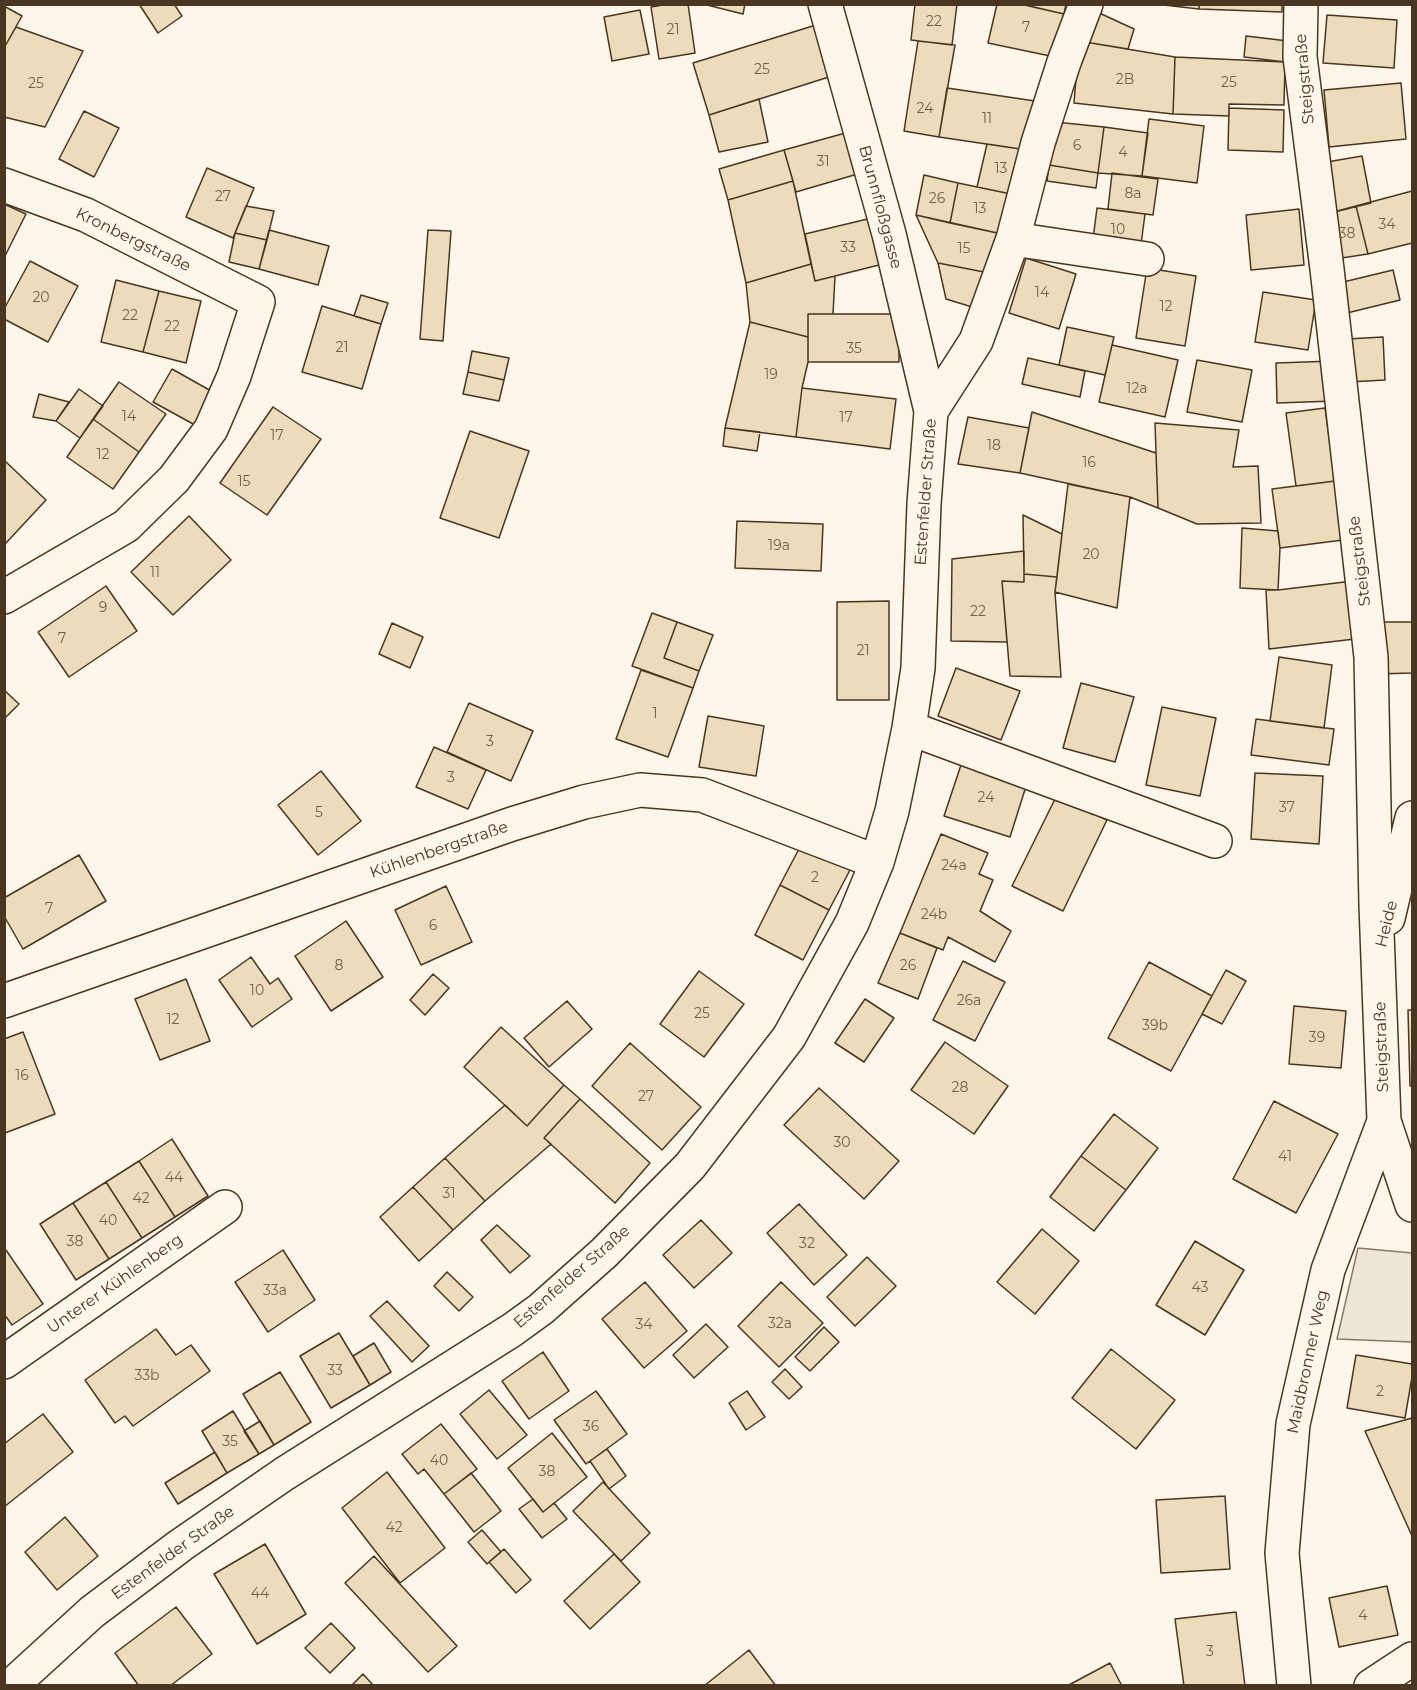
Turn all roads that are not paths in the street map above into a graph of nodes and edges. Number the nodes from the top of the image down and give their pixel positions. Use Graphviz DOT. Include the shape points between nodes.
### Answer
graph roads {
  1 [pos="825,4"];
  2 [pos="1086,4"];
  3 [pos="1301,4"];
  4 [pos="4,185"];
  5 [pos="1013,238"];
  6 [pos="1147,259"];
  7 [pos="931,411"];
  8 [pos="4,597"];
  9 [pos="909,728"];
  10 [pos="1413,818"];
  11 [pos="1215,841"];
  12 [pos="877,862"];
  13 [pos="1378,960"];
  14 [pos="4,1001"];
  15 [pos="1384,1121"];
  16 [pos="1413,1205"];
  17 [pos="225,1207"];
  18 [pos="4,1362"];
  19 [pos="1413,1659"];
  20 [pos="11,1686"];
  21 [pos="1294,1686"];
  22 [pos="1371,1686"];
  1 -- 7 [label="street, Brunnfloßgasse" via="889,234"];
  2 -- 5 [label="street, Estenfelder Straße" via="1064,62"];
  3 -- 13 [label="street, Steigstraße" via="1300,57 1371,657"];
  4 -- 8 [label="street, Kronbergstraße" via="86,215 258,302 234,376 211,429 174,479 126,526"];
  5 -- 6 [label="street"];
  5 -- 7 [label="street, Estenfelder Straße" via="976,341"];
  7 -- 9 [label="street, Estenfelder Straße" via="918,668"];
  9 -- 11 [label="street"];
  9 -- 12 [label="street, Estenfelder Straße"];
  10 -- 13 [label="street, Heide"];
  12 -- 14 [label="street, Kühlenbergstraße" via="702,795 640,790 584,801 512,824"];
  12 -- 20 [label="street, Estenfelder Straße" via="852,923 789,1037 690,1166 604,1253 512,1330 284,1473 181,1545 92,1612"];
  13 -- 15 [label="street, Steigstraße"];
  15 -- 16 [label="street"];
  15 -- 21 [label="street, Maidbronner Weg" via="1328,1270 1293,1424 1282,1552"];
  17 -- 18 [label="street, Unterer Kühlenberg"];
  19 -- 22 [label="street"];
}
